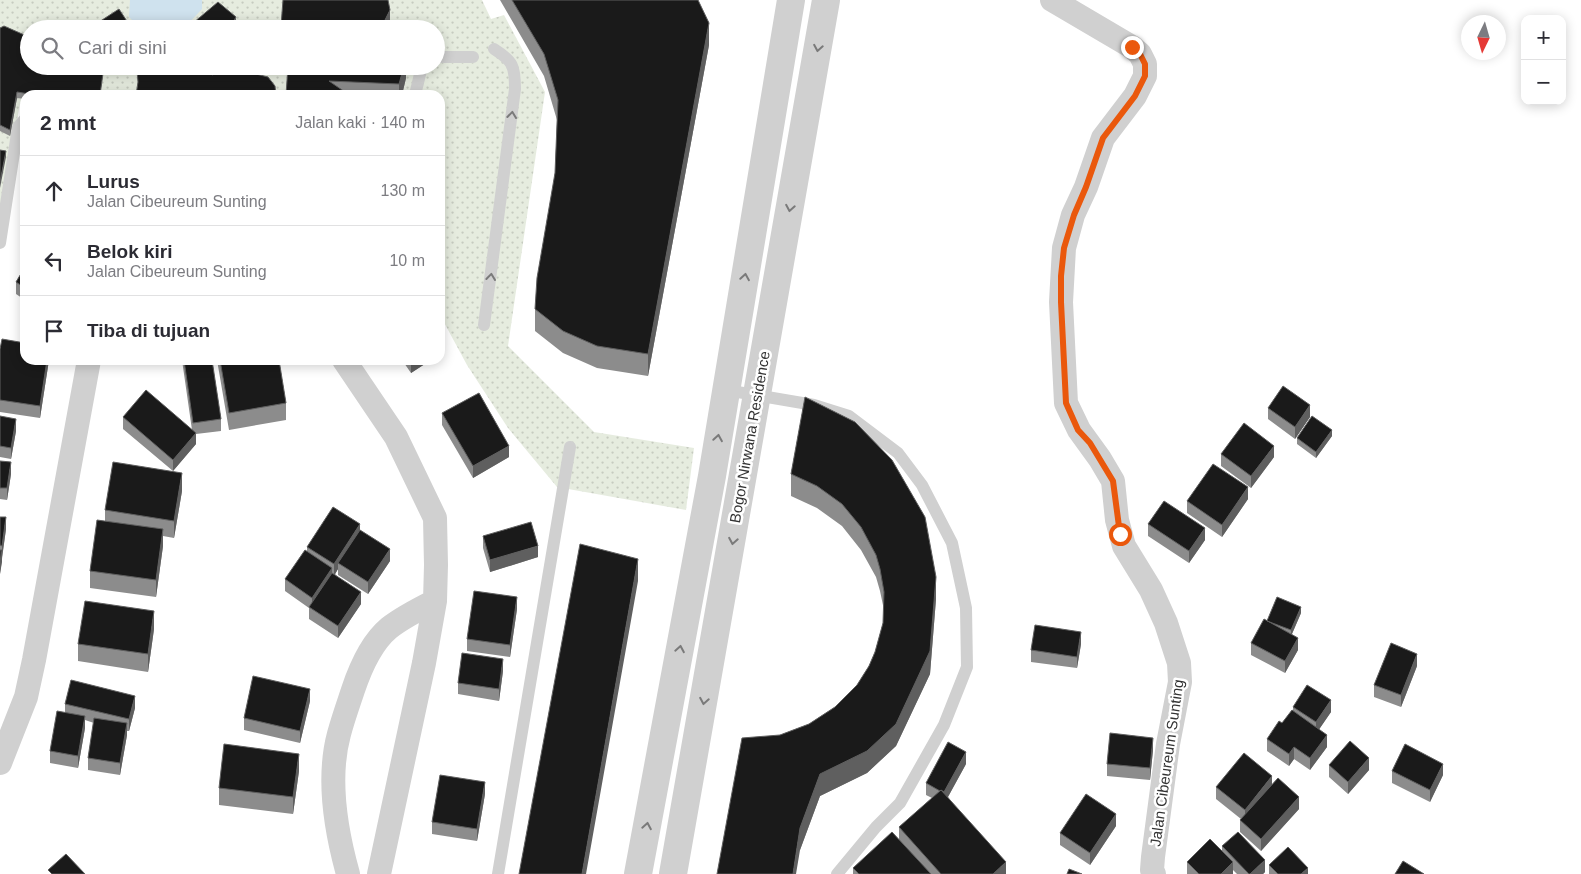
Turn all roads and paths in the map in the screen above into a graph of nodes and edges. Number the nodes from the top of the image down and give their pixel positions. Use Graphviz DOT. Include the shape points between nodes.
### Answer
graph roads {
  1 [pos="791,0"];
  2 [pos="826,0"];
  3 [pos="1052,0"];
  4 [pos="494,48"];
  5 [pos="445,57"];
  6 [pos="473,57"];
  7 [pos="420,75"];
  8 [pos="416,90"];
  9 [pos="20,125"];
  10 [pos="0,243"];
  11 [pos="484,325"];
  12 [pos="88,365"];
  13 [pos="347,365"];
  14 [pos="726,390"];
  15 [pos="758,395"];
  16 [pos="570,447"];
  17 [pos="712,476"];
  18 [pos="743,481"];
  19 [pos="435,601"];
  20 [pos="0,763"];
  21 [pos="348,874"];
  22 [pos="379,874"];
  23 [pos="498,874"];
  24 [pos="638,874"];
  25 [pos="673,874"];
  26 [pos="837,874"];
  27 [pos="1154,874"];
  14 -- 1 [label="street, Bogor Nirwana Residence, one-way"];
  2 -- 15 [label="street, Bogor Nirwana Residence, one-way"];
  3 -- 27 [label="street, Jalan Cibeureum Sunting" via="1132,47 1145,64 1145,76 1135,96 1103,138 1074,215 1064,248 1061,302 1066,403 1078,430 1090,443 1113,481 1124,546 1151,590 1180,663 1180,682 1153,857"];
  11 -- 4 [label="lane, one-way" via="515,89 515,72 508,58"];
  5 -- 6 [label="lane"];
  7 -- 8 [label="lane"];
  9 -- 10 [label="lane"];
  12 -- 20 [label="street" via="32,669 23,705"];
  13 -- 19 [label="street" via="396,437 435,518"];
  14 -- 15 [label="lane"];
  17 -- 14 [label="street, Bogor Nirwana Residence, one-way"];
  15 -- 18 [label="street, Bogor Nirwana Residence"];
  15 -- 26 [label="lane" via="814,405 849,416 898,453 922,486 952,542 966,608 967,667 944,725 900,803"];
  16 -- 23 [label="lane"];
  17 -- 18 [label="lane"];
  24 -- 17 [label="street, Bogor Nirwana Residence, one-way"];
  18 -- 25 [label="street, Bogor Nirwana Residence, one-way"];
  19 -- 21 [label="street" via="388,629 371,648 357,678 338,736 333,779 340,846"];
  19 -- 22 [label="street"];
}
